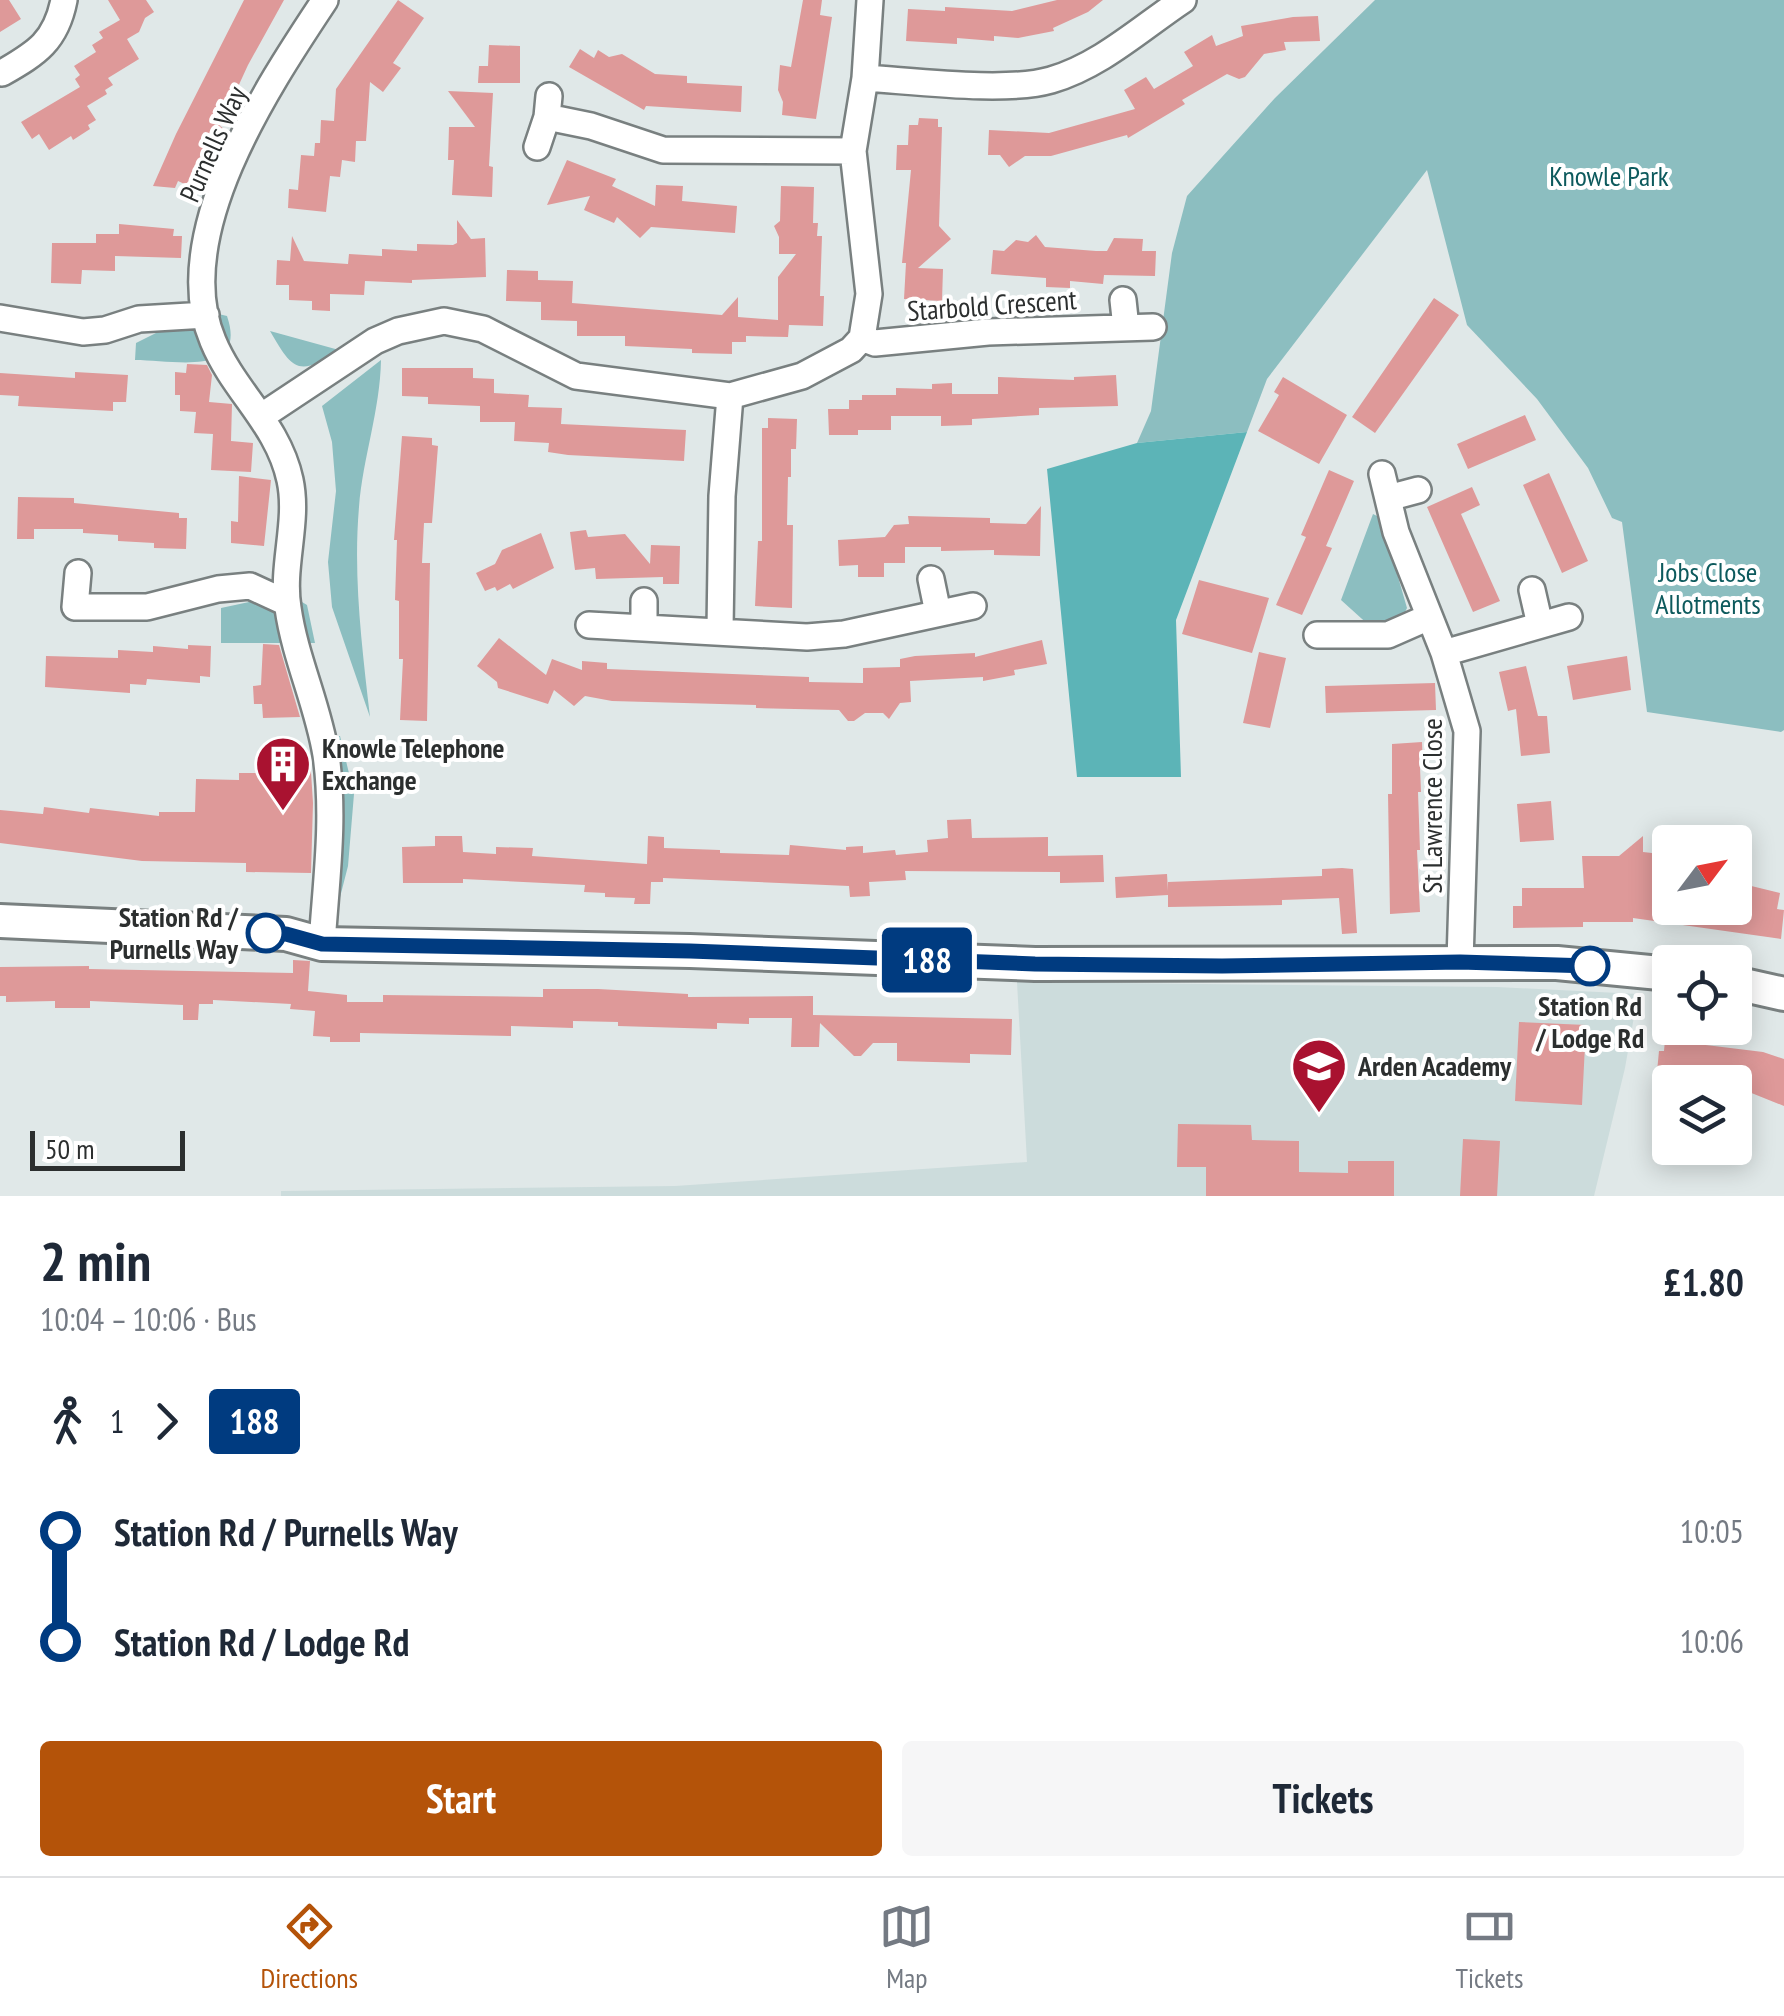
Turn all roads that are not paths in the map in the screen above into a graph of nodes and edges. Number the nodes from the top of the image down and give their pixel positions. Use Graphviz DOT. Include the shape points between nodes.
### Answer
graph roads {
  1 [pos="64,0"];
  2 [pos="325,0"];
  3 [pos="870,0"];
  4 [pos="1176,2"];
  5 [pos="18,72"];
  6 [pos="866,78"];
  7 [pos="538,147"];
  8 [pos="853,151"];
  9 [pos="1123,300"];
  10 [pos="206,315"];
  11 [pos="0,318"];
  12 [pos="1153,327"];
  13 [pos="1126,328"];
  14 [pos="862,338"];
  15 [pos="730,396"];
  16 [pos="262,416"];
  17 [pos="1418,490"];
  18 [pos="78,573"];
  19 [pos="931,579"];
  20 [pos="1532,590"];
  21 [pos="286,603"];
  22 [pos="974,606"];
  23 [pos="938,612"];
  24 [pos="1429,617"];
  25 [pos="1569,617"];
  26 [pos="1540,624"];
  27 [pos="589,625"];
  28 [pos="720,630"];
  29 [pos="1316,635"];
  30 [pos="1444,654"];
  31 [pos="0,920"];
  32 [pos="322,944"];
  33 [pos="1460,962"];
  34 [pos="1652,972"];
  35 [pos="1752,987"];
  36 [pos="1784,994"];
  1 -- 5 [label="street" via="58,28"];
  2 -- 10 [label="street, Purnells Way" via="256,113 217,197 203,250"];
  3 -- 6 [label="street, Starbold Crescent"];
  4 -- 6 [label="street" via="1090,64 1050,80"];
  6 -- 8 [label="street, Starbold Crescent"];
  7 -- 8 [label="street" via="548,106 663,150"];
  8 -- 14 [label="street, Starbold Crescent" via="869,294"];
  9 -- 13 [label="street"];
  10 -- 11 [label="street" via="139,319 83,332"];
  10 -- 16 [label="street, Purnells Way" via="226,367"];
  12 -- 13 [label="street, Starbold Crescent"];
  13 -- 14 [label="street, Starbold Crescent" via="876,343"];
  14 -- 15 [label="street" via="802,376"];
  15 -- 16 [label="street" via="576,376 482,329 444,321 374,342"];
  15 -- 28 [label="street"];
  16 -- 21 [label="street, Purnells Way" via="280,447 294,505"];
  17 -- 24 [label="street, St Lawrence Close" via="1385,486"];
  18 -- 21 [label="street" via="75,607 147,607 250,586"];
  19 -- 23 [label="street"];
  20 -- 26 [label="street"];
  21 -- 32 [label="street, Purnells Way" via="326,753 331,846"];
  22 -- 23 [label="street"];
  23 -- 28 [label="street" via="844,634"];
  24 -- 29 [label="street" via="1388,635"];
  24 -- 30 [label="street, St Lawrence Close"];
  25 -- 26 [label="street"];
  26 -- 30 [label="street"];
  27 -- 28 [label="street" via="644,615"];
  30 -- 33 [label="street, St Lawrence Close" via="1467,731"];
  31 -- 32 [label="main road" via="286,934"];
  32 -- 33 [label="main road" via="1035,964"];
  33 -- 34 [label="main road"];
  35 -- 36 [label="main road"];
}
